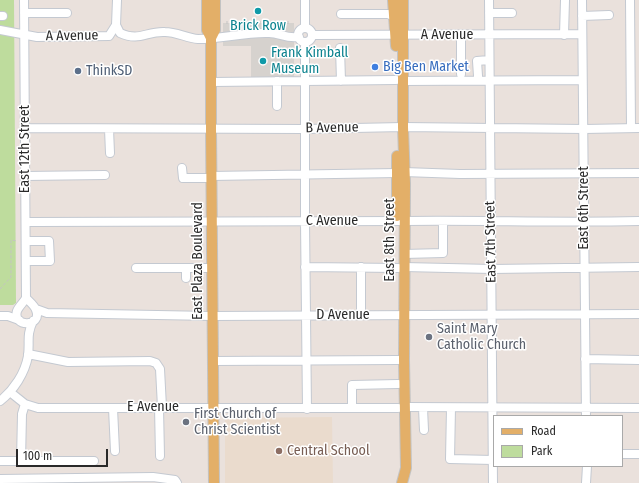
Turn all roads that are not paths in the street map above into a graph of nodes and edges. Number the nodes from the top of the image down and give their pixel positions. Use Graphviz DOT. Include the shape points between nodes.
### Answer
graph roads {
  1 [pos="24,0"];
  2 [pos="117,0"];
  3 [pos="207,0"];
  4 [pos="215,0"];
  5 [pos="305,0"];
  6 [pos="393,0"];
  7 [pos="403,0"];
  8 [pos="489,0"];
  9 [pos="565,0"];
  10 [pos="582,0"];
  11 [pos="630,0"];
  12 [pos="24,13"];
  13 [pos="67,13"];
  14 [pos="489,13"];
  15 [pos="512,13"];
  16 [pos="341,14"];
  17 [pos="609,15"];
  18 [pos="582,16"];
  19 [pos="395,17"];
  20 [pos="116,25"];
  21 [pos="305,27"];
  22 [pos="0,30"];
  23 [pos="399,34"];
  24 [pos="582,34"];
  25 [pos="24,35"];
  26 [pos="313,35"];
  27 [pos="461,35"];
  28 [pos="489,35"];
  29 [pos="564,35"];
  30 [pos="212,38"];
  31 [pos="302,40"];
  32 [pos="340,48"];
  33 [pos="489,60"];
  34 [pos="461,74"];
  35 [pos="478,76"];
  36 [pos="582,80"];
  37 [pos="277,81"];
  38 [pos="306,81"];
  39 [pos="340,81"];
  40 [pos="400,81"];
  41 [pos="490,81"];
  42 [pos="212,82"];
  43 [pos="277,106"];
  44 [pos="400,127"];
  45 [pos="25,128"];
  46 [pos="635,128"];
  47 [pos="109,129"];
  48 [pos="211,129"];
  49 [pos="305,129"];
  50 [pos="490,129"];
  51 [pos="584,129"];
  52 [pos="110,153"];
  53 [pos="182,168"];
  54 [pos="401,173"];
  55 [pos="639,173"];
  56 [pos="490,174"];
  57 [pos="584,174"];
  58 [pos="105,175"];
  59 [pos="305,175"];
  60 [pos="25,176"];
  61 [pos="211,177"];
  62 [pos="305,221"];
  63 [pos="401,221"];
  64 [pos="443,221"];
  65 [pos="639,221"];
  66 [pos="26,222"];
  67 [pos="211,222"];
  68 [pos="492,222"];
  69 [pos="584,222"];
  70 [pos="26,241"];
  71 [pos="404,254"];
  72 [pos="26,262"];
  73 [pos="305,266"];
  74 [pos="361,267"];
  75 [pos="401,267"];
  76 [pos="639,267"];
  77 [pos="136,268"];
  78 [pos="186,268"];
  79 [pos="212,268"];
  80 [pos="584,268"];
  81 [pos="492,269"];
  82 [pos="186,278"];
  83 [pos="26,298"];
  84 [pos="34,307"];
  85 [pos="19,308"];
  86 [pos="47,313"];
  87 [pos="585,314"];
  88 [pos="639,314"];
  89 [pos="306,315"];
  90 [pos="361,315"];
  91 [pos="401,315"];
  92 [pos="491,315"];
  93 [pos="4,316"];
  94 [pos="212,316"];
  95 [pos="34,320"];
  96 [pos="21,322"];
  97 [pos="29,330"];
  98 [pos="28,354"];
  99 [pos="585,359"];
  100 [pos="398,360"];
  101 [pos="639,360"];
  102 [pos="213,362"];
  103 [pos="306,362"];
  104 [pos="398,384"];
  105 [pos="10,392"];
  106 [pos="0,401"];
  107 [pos="25,404"];
  108 [pos="161,407"];
  109 [pos="113,408"];
  110 [pos="213,408"];
  111 [pos="352,408"];
  112 [pos="402,408"];
  113 [pos="423,408"];
  114 [pos="451,408"];
  115 [pos="492,408"];
  116 [pos="639,408"];
  117 [pos="307,409"];
  118 [pos="585,412"];
  119 [pos="424,430"];
  120 [pos="115,451"];
  121 [pos="623,454"];
  122 [pos="639,454"];
  123 [pos="160,456"];
  124 [pos="493,460"];
  125 [pos="0,461"];
  126 [pos="21,461"];
  127 [pos="94,461"];
  128 [pos="587,467"];
  129 [pos="0,479"];
  130 [pos="159,480"];
  131 [pos="402,481"];
  132 [pos="177,483"];
  133 [pos="214,483"];
  134 [pos="493,483"];
  135 [pos="586,483"];
  1 -- 12 [label="street, East 12th Street"];
  2 -- 20 [label="street"];
  3 -- 30 [label="main road, East Plaza Boulevard" via="207,30"];
  4 -- 30 [label="main road, East Plaza Boulevard" via="215,30"];
  5 -- 21 [label="street"];
  6 -- 19 [label="main road, East 8th Street"];
  7 -- 23 [label="main road, East 8th Street"];
  8 -- 14 [label="street, East 7th Street"];
  9 -- 29 [label="street"];
  10 -- 18 [label="street, East 6th Street"];
  11 -- 46 [label="street"];
  12 -- 13 [label="street"];
  12 -- 25 [label="street, East 12th Street"];
  14 -- 15 [label="street"];
  14 -- 28 [label="street, East 7th Street"];
  16 -- 19 [label="street" via="388,14"];
  17 -- 18 [label="street"];
  18 -- 24 [label="street, East 6th Street"];
  19 -- 23 [label="main road, East 8th Street"];
  20 -- 25 [label="street, A Avenue" via="110,36"];
  20 -- 30 [label="street, A Avenue" via="120,33 127,36 140,37 164,32 196,39"];
  21 -- 26 [label="street" via="310,29"];
  21 -- 31 [label="street" via="299,31"];
  22 -- 25 [label="street, A Avenue"];
  23 -- 26 [label="street, A Avenue"];
  23 -- 27 [label="street, A Avenue"];
  23 -- 40 [label="main road, East 8th Street"];
  24 -- 29 [label="street, A Avenue"];
  24 -- 36 [label="street, East 6th Street"];
  25 -- 45 [label="street, East 12th Street"];
  26 -- 31 [label="street" via="310,41"];
  27 -- 28 [label="street, A Avenue"];
  27 -- 34 [label="street"];
  28 -- 29 [label="street, A Avenue"];
  28 -- 33 [label="street, East 7th Street"];
  30 -- 31 [label="street, A Avenue" via="271,33"];
  30 -- 42 [label="main road, East Plaza Boulevard"];
  31 -- 38 [label="street"];
  32 -- 39 [label="street"];
  33 -- 35 [label="street" via="477,61"];
  33 -- 41 [label="street, East 7th Street"];
  36 -- 41 [label="street"];
  36 -- 51 [label="street, East 6th Street"];
  37 -- 38 [label="street"];
  37 -- 42 [label="street"];
  37 -- 43 [label="street"];
  38 -- 39 [label="street"];
  38 -- 49 [label="street"];
  39 -- 40 [label="street"];
  40 -- 41 [label="street"];
  40 -- 44 [label="main road, East 8th Street"];
  41 -- 50 [label="street, East 7th Street"];
  42 -- 48 [label="main road, East Plaza Boulevard"];
  44 -- 49 [label="street, B Avenue"];
  44 -- 50 [label="street, B Avenue"];
  44 -- 54 [label="main road, East 8th Street"];
  45 -- 47 [label="street, B Avenue"];
  45 -- 60 [label="street, East 12th Street"];
  46 -- 51 [label="street, B Avenue"];
  47 -- 48 [label="street, B Avenue"];
  47 -- 52 [label="street"];
  48 -- 49 [label="street, B Avenue"];
  48 -- 61 [label="main road, East Plaza Boulevard"];
  49 -- 59 [label="street"];
  50 -- 51 [label="street, B Avenue"];
  50 -- 56 [label="street, East 7th Street"];
  51 -- 57 [label="street, East 6th Street"];
  53 -- 61 [label="street" via="183,178"];
  54 -- 56 [label="street"];
  54 -- 59 [label="street"];
  54 -- 63 [label="main road, East 8th Street"];
  55 -- 57 [label="street"];
  56 -- 57 [label="street"];
  56 -- 68 [label="street, East 7th Street"];
  57 -- 69 [label="street, East 6th Street"];
  58 -- 60 [label="street"];
  59 -- 61 [label="street"];
  59 -- 62 [label="street"];
  60 -- 66 [label="street, East 12th Street"];
  61 -- 67 [label="main road, East Plaza Boulevard"];
  62 -- 63 [label="street, C Avenue"];
  62 -- 67 [label="street, C Avenue"];
  62 -- 73 [label="street"];
  63 -- 64 [label="street, C Avenue"];
  63 -- 71 [label="main road, East 8th Street"];
  63 -- 75 [label="main road, East 8th Street"];
  64 -- 68 [label="street, C Avenue"];
  64 -- 71 [label="street" via="444,253"];
  65 -- 69 [label="street, C Avenue"];
  66 -- 67 [label="street, C Avenue"];
  66 -- 70 [label="street, East 12th Street"];
  67 -- 79 [label="main road, East Plaza Boulevard"];
  68 -- 69 [label="street, C Avenue"];
  68 -- 81 [label="street, East 7th Street"];
  69 -- 80 [label="street, East 6th Street"];
  70 -- 72 [label="street, East 12th Street"];
  70 -- 72 [label="street" via="49,241 50,261"];
  71 -- 75 [label="main road, East 8th Street"];
  72 -- 83 [label="street, East 12th Street"];
  73 -- 74 [label="street"];
  73 -- 89 [label="street"];
  74 -- 75 [label="street"];
  74 -- 90 [label="street"];
  75 -- 81 [label="street"];
  75 -- 91 [label="main road, East 8th Street"];
  76 -- 80 [label="street"];
  77 -- 78 [label="street"];
  78 -- 79 [label="street"];
  78 -- 82 [label="street"];
  79 -- 94 [label="main road, East Plaza Boulevard"];
  80 -- 81 [label="street"];
  80 -- 87 [label="street, East 6th Street"];
  81 -- 92 [label="street, East 7th Street"];
  83 -- 84 [label="street"];
  83 -- 85 [label="street"];
  84 -- 85 [label="street" via="26,304"];
  84 -- 86 [label="street, D Avenue"];
  84 -- 95 [label="street" via="37,314"];
  85 -- 93 [label="street"];
  85 -- 96 [label="street" via="17,316"];
  86 -- 94 [label="street, D Avenue"];
  86 -- 95 [label="street, D Avenue"];
  87 -- 88 [label="street, D Avenue"];
  87 -- 92 [label="street, D Avenue"];
  87 -- 99 [label="street, East 6th Street"];
  89 -- 90 [label="street, D Avenue"];
  89 -- 94 [label="street, D Avenue"];
  89 -- 103 [label="street"];
  90 -- 91 [label="street, D Avenue"];
  91 -- 92 [label="street, D Avenue"];
  91 -- 100 [label="main road, East 8th Street"];
  91 -- 112 [label="main road, East 8th Street"];
  92 -- 115 [label="street, East 7th Street"];
  93 -- 96 [label="street"];
  94 -- 102 [label="main road, East Plaza Boulevard"];
  95 -- 96 [label="street" via="30,324"];
  95 -- 97 [label="street"];
  96 -- 97 [label="street"];
  97 -- 98 [label="street"];
  98 -- 105 [label="street" via="18,381"];
  98 -- 108 [label="street" via="68,362 150,361 160,369"];
  99 -- 101 [label="street"];
  99 -- 118 [label="street, East 6th Street"];
  100 -- 103 [label="street"];
  100 -- 104 [label="main road, East 8th Street"];
  102 -- 103 [label="street"];
  102 -- 110 [label="main road, East Plaza Boulevard"];
  103 -- 117 [label="street"];
  104 -- 111 [label="street" via="352,385"];
  104 -- 112 [label="main road, East 8th Street"];
  105 -- 106 [label="street"];
  105 -- 107 [label="street, E Avenue"];
  107 -- 109 [label="street, E Avenue" via="38,408"];
  107 -- 126 [label="street" via="22,414"];
  108 -- 109 [label="street, E Avenue"];
  108 -- 110 [label="street, E Avenue"];
  108 -- 123 [label="street"];
  109 -- 120 [label="street"];
  110 -- 117 [label="street, E Avenue"];
  110 -- 133 [label="main road, East Plaza Boulevard"];
  111 -- 112 [label="street, E Avenue"];
  111 -- 117 [label="street, E Avenue"];
  112 -- 113 [label="street, E Avenue"];
  112 -- 131 [label="main road, East 8th Street" via="406,468"];
  113 -- 114 [label="street, E Avenue"];
  113 -- 119 [label="street"];
  114 -- 115 [label="street, E Avenue"];
  114 -- 124 [label="street" via="450,459"];
  115 -- 118 [label="street, E Avenue"];
  115 -- 124 [label="street, East 7th Street"];
  116 -- 118 [label="street, E Avenue"];
  121 -- 122 [label="street"];
  124 -- 134 [label="street, East 7th Street"];
  125 -- 126 [label="street"];
  126 -- 127 [label="street"];
  128 -- 135 [label="street"];
  129 -- 130 [label="street" via="153,477"];
  130 -- 132 [label="street" via="175,480"];
}
